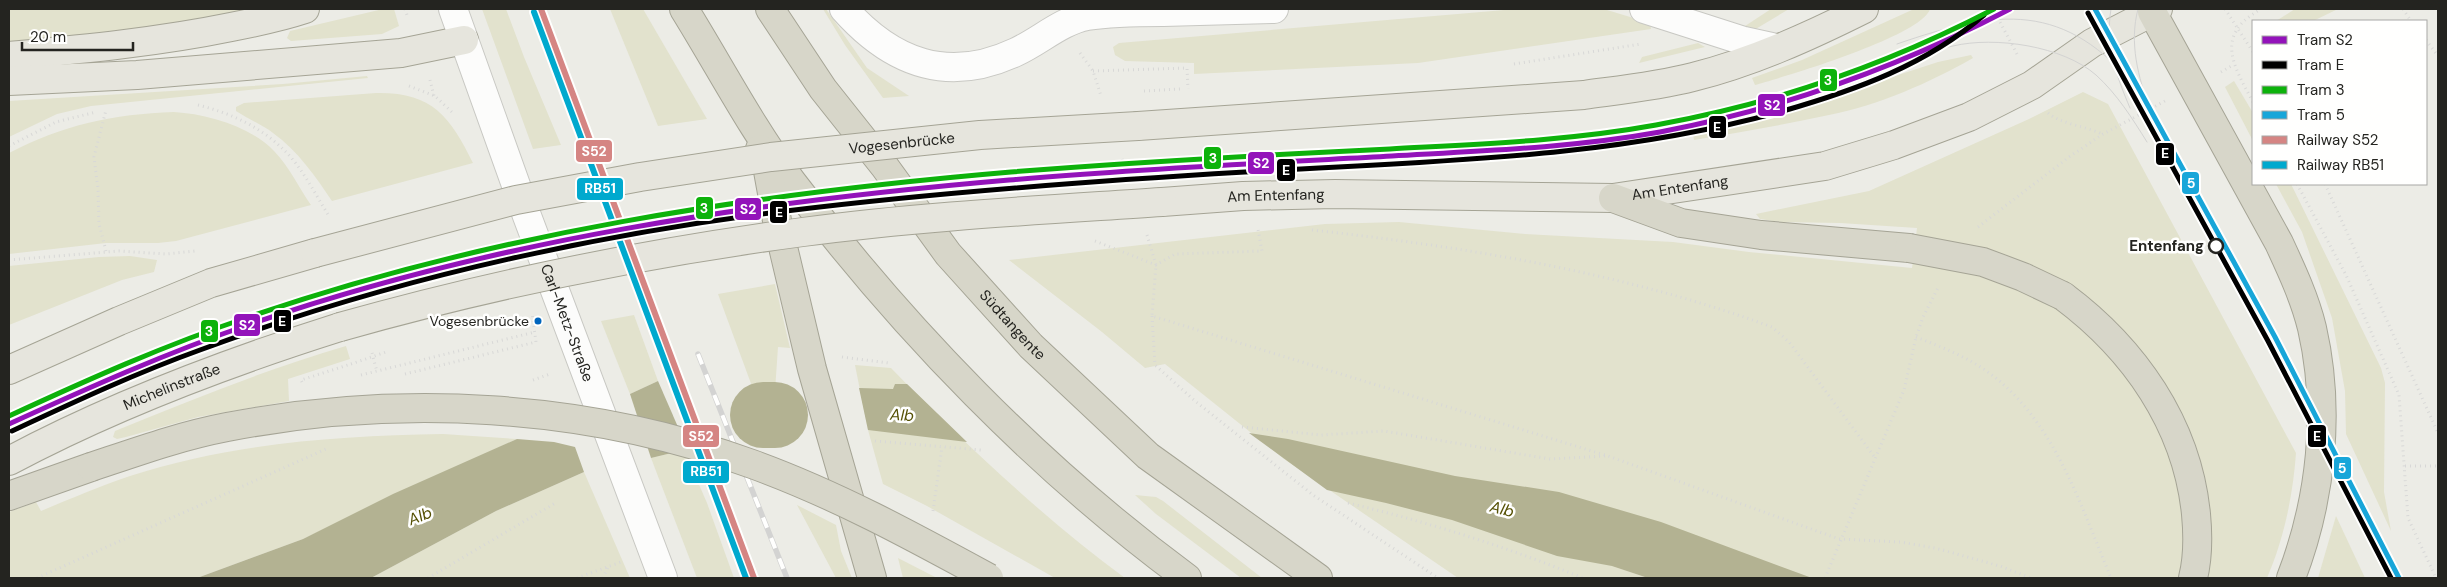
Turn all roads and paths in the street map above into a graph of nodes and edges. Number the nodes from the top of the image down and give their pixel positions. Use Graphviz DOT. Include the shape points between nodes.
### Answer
graph roads {
  1 [pos="306,9"];
  2 [pos="453,9"];
  3 [pos="684,9"];
  4 [pos="770,9"];
  5 [pos="844,9"];
  6 [pos="1274,9"];
  7 [pos="1644,9"];
  8 [pos="1864,9"];
  9 [pos="2225,9"];
  10 [pos="2261,9"];
  11 [pos="2403,9"];
  12 [pos="2153,10"];
  13 [pos="1829,19"];
  14 [pos="2410,20"];
  15 [pos="2237,29"];
  16 [pos="464,40"];
  17 [pos="2427,41"];
  18 [pos="1776,48"];
  19 [pos="2252,51"];
  20 [pos="9,56"];
  21 [pos="2438,56"];
  22 [pos="1092,71"];
  23 [pos="9,81"];
  24 [pos="401,85"];
  25 [pos="1188,89"];
  26 [pos="207,100"];
  27 [pos="2252,100"];
  28 [pos="106,110"];
  29 [pos="114,110"];
  30 [pos="492,118"];
  31 [pos="748,118"];
  32 [pos="2103,134"];
  33 [pos="9,146"];
  34 [pos="2298,185"];
  35 [pos="2325,185"];
  36 [pos="1613,198"];
  37 [pos="1983,222"];
  38 [pos="1257,224"];
  39 [pos="334,225"];
  40 [pos="1305,229"];
  41 [pos="1146,234"];
  42 [pos="1087,238"];
  43 [pos="106,251"];
  44 [pos="188,253"];
  45 [pos="9,260"];
  46 [pos="1156,264"];
  47 [pos="531,308"];
  48 [pos="1152,316"];
  49 [pos="568,324"];
  50 [pos="340,327"];
  51 [pos="369,344"];
  52 [pos="839,357"];
  53 [pos="889,363"];
  54 [pos="352,364"];
  55 [pos="9,370"];
  56 [pos="402,374"];
  57 [pos="304,388"];
  58 [pos="2437,426"];
  59 [pos="1242,427"];
  60 [pos="2438,433"];
  61 [pos="323,441"];
  62 [pos="875,441"];
  63 [pos="942,447"];
  64 [pos="981,450"];
  65 [pos="1608,456"];
  66 [pos="1876,459"];
  67 [pos="9,461"];
  68 [pos="2405,466"];
  69 [pos="2438,466"];
  70 [pos="9,496"];
  71 [pos="558,502"];
  72 [pos="1348,503"];
  73 [pos="932,514"];
  74 [pos="1839,539"];
  75 [pos="608,567"];
  76 [pos="2194,574"];
  77 [pos="37,578"];
  78 [pos="428,578"];
  79 [pos="603,578"];
  80 [pos="663,578"];
  81 [pos="872,578"];
  82 [pos="989,578"];
  83 [pos="1187,578"];
  84 [pos="1318,578"];
  85 [pos="1438,578"];
  86 [pos="1583,578"];
  87 [pos="1825,578"];
  88 [pos="2030,578"];
  89 [pos="2111,578"];
  90 [pos="2291,578"];
  91 [pos="2436,578"];
  1 -- 20 [label="main road" via="198,34"];
  2 -- 16 [label="street, Carl-Metz-Straße"];
  3 -- 31 [label="highway"];
  4 -- 84 [label="highway, Südtangente" via="823,89 948,254 1031,346 1148,456"];
  5 -- 6 [label="street" via="861,28 903,57 951,69 997,60 1085,17 1112,13"];
  7 -- 18 [label="street"];
  8 -- 13 [label="main road"];
  9 -- 15 [label="path"];
  10 -- 15 [label="path" via="2244,18"];
  11 -- 14 [label="path"];
  12 -- 36 [label="main road, Am Entenfang" via="2092,43 2032,85 1969,117 1894,145 1825,166"];
  12 -- 90 [label="highway" via="2279,243 2312,328 2320,382 2320,459 2313,510"];
  13 -- 18 [label="main road"];
  15 -- 19 [label="path"];
  15 -- 27 [label="path" via="2233,65"];
  16 -- 23 [label="main road" via="401,53 137,75"];
  16 -- 30 [label="street, Carl-Metz-Straße"];
  17 -- 21 [label="path"];
  18 -- 55 [label="main road, Vogesenbrücke, bridge" via="1693,77 1584,95 980,135 771,157 640,177 516,200 211,283"];
  22 -- 25 [label="path" via="1186,68"];
  24 -- 30 [label="path" via="435,96 452,111 463,127"];
  26 -- 39 [label="path" via="197,103 254,126 284,149"];
  28 -- 29 [label="path"];
  28 -- 33 [label="path" via="56,122"];
  28 -- 43 [label="path" via="94,157 99,224"];
  30 -- 49 [label="street, Carl-Metz-Straße"];
  31 -- 81 [label="highway" via="768,171 812,369"];
  31 -- 83 [label="highway" via="792,181 870,278 956,373 1052,467"];
  32 -- 37 [label="path"];
  34 -- 68 [label="path" via="2346,276 2399,395"];
  35 -- 58 [label="path"];
  36 -- 50 [label="main road, Am Entenfang, bridge" via="1243,196 966,215 804,232 620,261 499,285"];
  36 -- 76 [label="highway, bridge" via="1681,223 1761,235 1909,248 1983,262 2063,296 2088,315 2126,354 2152,388 2172,424 2186,460 2194,495 2197,532"];
  38 -- 46 [label="path" via="1262,251 1175,254"];
  40 -- 66 [label="path" via="1472,250 1628,284 1772,327 1789,342"];
  41 -- 46 [label="path"];
  42 -- 46 [label="path"];
  43 -- 44 [label="path"];
  43 -- 45 [label="path"];
  46 -- 48 [label="path"];
  47 -- 56 [label="path, bridge" via="536,342"];
  48 -- 65 [label="path"];
  48 -- 85 [label="path" via="1154,365 1313,495"];
  49 -- 51 [label="path" via="377,372"];
  49 -- 80 [label="street, Carl-Metz-Straße"];
  50 -- 67 [label="main road, Michelinstraße" via="199,375"];
  52 -- 53 [label="path"];
  54 -- 57 [label="path" via="301,380"];
  58 -- 60 [label="path"];
  59 -- 65 [label="path" via="1321,434 1384,431 1550,459"];
  61 -- 77 [label="path" via="326,449"];
  62 -- 63 [label="path"];
  63 -- 64 [label="path"];
  63 -- 73 [label="path"];
  65 -- 74 [label="path"];
  66 -- 74 [label="path"];
  66 -- 89 [label="path" via="1904,390 1916,336 1958,354 1997,379 2033,418 2065,470"];
  68 -- 69 [label="path"];
  68 -- 91 [label="path" via="2408,518"];
  70 -- 82 [label="highway, bridge" via="162,443 226,427 322,412 415,407 544,415 639,431 751,463 857,507"];
  71 -- 78 [label="path"];
  72 -- 86 [label="path" via="1412,518"];
  74 -- 87 [label="path"];
  74 -- 88 [label="path" via="1901,542 1935,548"];
  75 -- 79 [label="path"];
}
